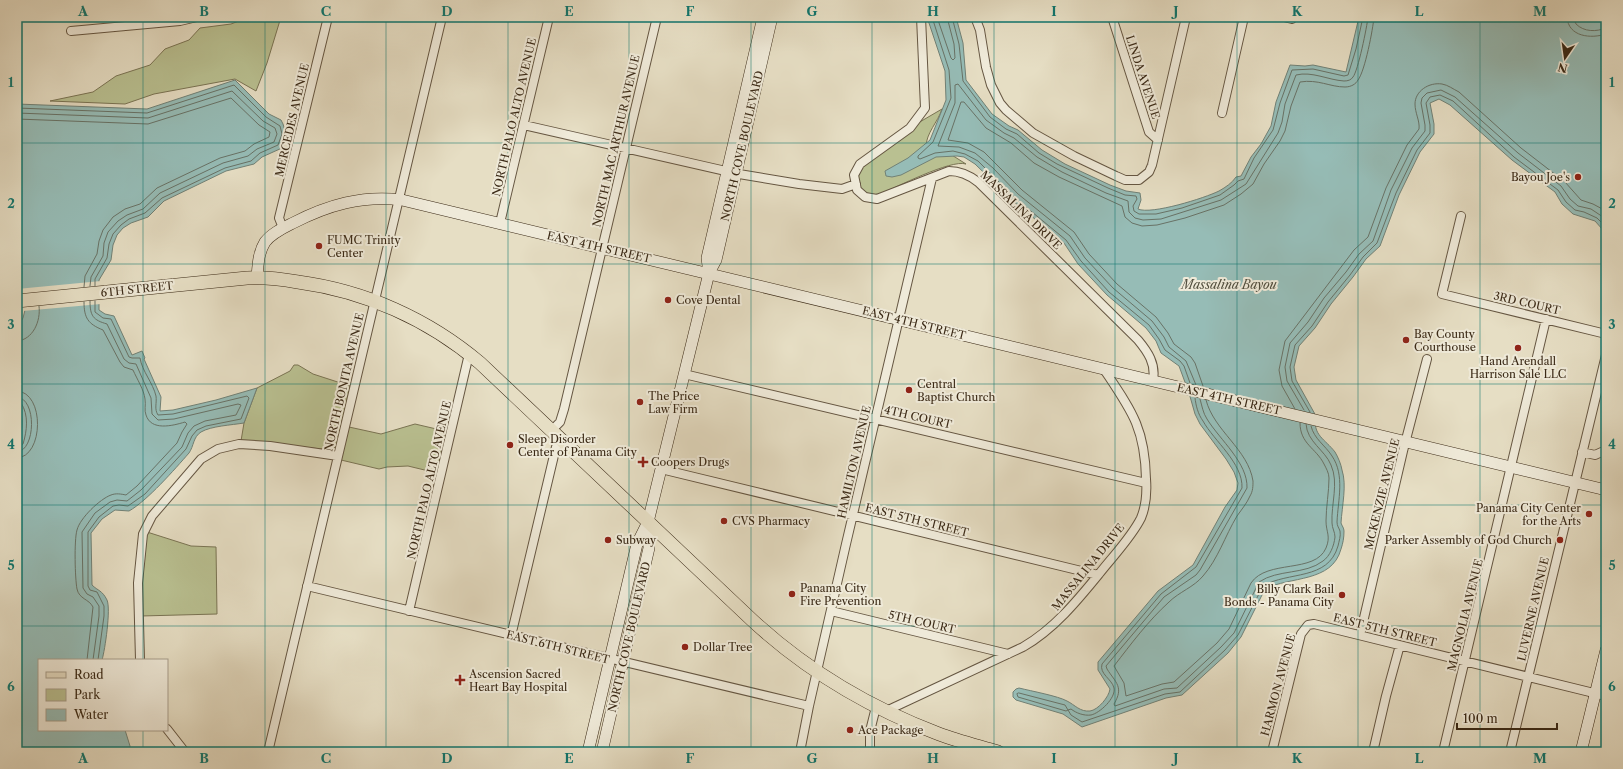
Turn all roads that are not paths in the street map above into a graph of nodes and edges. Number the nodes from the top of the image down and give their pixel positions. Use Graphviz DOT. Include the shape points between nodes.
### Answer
graph roads {
  1 [pos="197,17"];
  2 [pos="328,17"];
  3 [pos="442,17"];
  4 [pos="549,17"];
  5 [pos="657,17"];
  6 [pos="763,17"];
  7 [pos="772,17"];
  8 [pos="920,17"];
  9 [pos="974,17"];
  10 [pos="1112,17"];
  11 [pos="1186,17"];
  12 [pos="1244,17"];
  13 [pos="70,32"];
  14 [pos="1222,113"];
  15 [pos="524,126"];
  16 [pos="1158,140"];
  17 [pos="626,148"];
  18 [pos="731,172"];
  19 [pos="932,178"];
  20 [pos="856,184"];
  21 [pos="398,200"];
  22 [pos="1461,216"];
  23 [pos="500,223"];
  24 [pos="283,228"];
  25 [pos="602,248"];
  26 [pos="709,273"];
  27 [pos="257,278"];
  28 [pos="17,301"];
  29 [pos="374,301"];
  30 [pos="899,319"];
  31 [pos="1546,319"];
  32 [pos="1606,334"];
  33 [pos="469,354"];
  34 [pos="1606,355"];
  35 [pos="1427,359"];
  36 [pos="1103,368"];
  37 [pos="684,374"];
  38 [pos="1153,380"];
  39 [pos="876,418"];
  40 [pos="552,430"];
  41 [pos="562,440"];
  42 [pos="1406,442"];
  43 [pos="1606,450"];
  44 [pos="1582,452"];
  45 [pos="338,456"];
  46 [pos="1512,467"];
  47 [pos="661,469"];
  48 [pos="1575,482"];
  49 [pos="1146,483"];
  50 [pos="1606,490"];
  51 [pos="853,516"];
  52 [pos="648,522"];
  53 [pos="1098,575"];
  54 [pos="307,586"];
  55 [pos="409,611"];
  56 [pos="831,611"];
  57 [pos="1308,625"];
  58 [pos="1360,635"];
  59 [pos="511,636"];
  60 [pos="1400,645"];
  61 [pos="1606,650"];
  62 [pos="1008,654"];
  63 [pos="140,659"];
  64 [pos="610,660"];
  65 [pos="1465,661"];
  66 [pos="623,662"];
  67 [pos="817,672"];
  68 [pos="1528,677"];
  69 [pos="1601,695"];
  70 [pos="809,706"];
  71 [pos="881,709"];
  72 [pos="168,730"];
  73 [pos="185,752"];
  74 [pos="268,752"];
  75 [pos="588,752"];
  76 [pos="602,752"];
  77 [pos="800,752"];
  78 [pos="870,752"];
  79 [pos="998,752"];
  80 [pos="1272,752"];
  81 [pos="1373,752"];
  82 [pos="1443,752"];
  83 [pos="1510,752"];
  84 [pos="1581,752"];
  1 -- 13 [label="street"];
  2 -- 24 [label="street, MERCEDES AVENUE" via="280,218"];
  3 -- 21 [label="street, NORTH BONITA AVENUE"];
  4 -- 15 [label="street, NORTH PALO ALTO AVENUE"];
  5 -- 17 [label="street, NORTH MAC ARTHUR AVENUE"];
  6 -- 18 [label="street, NORTH COVE BOULEVARD"];
  7 -- 18 [label="street, NORTH COVE BOULEVARD"];
  8 -- 20 [label="street" via="925,108 910,128 860,164 854,175"];
  9 -- 16 [label="street" via="980,30 991,85 1000,103 1033,133 1125,180 1139,180 1149,172"];
  10 -- 16 [label="street, LINDA AVENUE" via="1149,132"];
  11 -- 16 [label="street"];
  12 -- 14 [label="street"];
  15 -- 17 [label="street"];
  15 -- 23 [label="street, NORTH PALO ALTO AVENUE"];
  17 -- 18 [label="street"];
  17 -- 25 [label="street, NORTH MAC ARTHUR AVENUE"];
  18 -- 20 [label="street" via="842,189"];
  18 -- 26 [label="street, NORTH COVE BOULEVARD" via="716,260"];
  19 -- 20 [label="street, MASSALINA DRIVE" via="877,199 865,197 857,190"];
  19 -- 30 [label="street, HAMILTON AVENUE"];
  19 -- 38 [label="street, MASSALINA DRIVE" via="949,171 958,171 978,182 1138,340 1152,360"];
  21 -- 23 [label="street, EAST 4TH STREET"];
  21 -- 24 [label="street, EAST 4TH STREET" via="374,198 346,202 318,211"];
  21 -- 29 [label="street, NORTH BONITA AVENUE"];
  22 -- 31 [label="street, 3RD COURT" via="1442,294"];
  23 -- 25 [label="street, EAST 4TH STREET"];
  24 -- 27 [label="street, EAST 4TH STREET" via="271,236 264,245"];
  25 -- 26 [label="street, EAST 4TH STREET"];
  25 -- 40 [label="street, NORTH MAC ARTHUR AVENUE" via="561,420"];
  26 -- 30 [label="street, EAST 4TH STREET"];
  26 -- 37 [label="street, NORTH COVE BOULEVARD"];
  27 -- 28 [label="main road, 6TH STREET"];
  27 -- 29 [label="main road, 6TH STREET" via="324,286"];
  29 -- 33 [label="main road, 6TH STREET" via="423,323"];
  29 -- 45 [label="street, NORTH BONITA AVENUE"];
  30 -- 36 [label="street, EAST 4TH STREET"];
  30 -- 39 [label="street, HAMILTON AVENUE"];
  31 -- 32 [label="street, 3RD COURT"];
  31 -- 46 [label="street, MAGNOLIA AVENUE"];
  33 -- 40 [label="main road, 6TH STREET"];
  33 -- 55 [label="street, NORTH PALO ALTO AVENUE"];
  34 -- 44 [label="street, LUVERNE AVENUE"];
  35 -- 42 [label="street, MCKENZIE AVENUE"];
  36 -- 38 [label="street, EAST 4TH STREET"];
  36 -- 49 [label="street, MASSALINA DRIVE" via="1129,406 1137,425 1144,449"];
  37 -- 39 [label="street, 4TH COURT"];
  37 -- 47 [label="street, NORTH COVE BOULEVARD"];
  38 -- 42 [label="street, EAST 4TH STREET"];
  39 -- 49 [label="street, 4TH COURT"];
  39 -- 51 [label="street, HAMILTON AVENUE"];
  40 -- 41 [label="main road, 6TH STREET"];
  41 -- 52 [label="main road, 6TH STREET"];
  41 -- 59 [label="street" via="556,447"];
  42 -- 46 [label="street, EAST 4TH STREET"];
  42 -- 58 [label="street, MCKENZIE AVENUE"];
  43 -- 44 [label="street" via="1595,455"];
  44 -- 48 [label="street, LUVERNE AVENUE"];
  45 -- 54 [label="street, NORTH BONITA AVENUE"];
  45 -- 63 [label="street" via="239,444 218,449 201,459 152,516 143,534 138,583"];
  46 -- 48 [label="street, EAST 4TH STREET"];
  46 -- 65 [label="street, MAGNOLIA AVENUE"];
  47 -- 51 [label="street, EAST 5TH STREET"];
  47 -- 52 [label="street, NORTH COVE BOULEVARD"];
  48 -- 50 [label="street, EAST 4TH STREET"];
  48 -- 68 [label="street, LUVERNE AVENUE"];
  49 -- 53 [label="street, MASSALINA DRIVE" via="1145,502 1140,518"];
  51 -- 53 [label="street, EAST 5TH STREET"];
  51 -- 56 [label="street, HAMILTON AVENUE"];
  52 -- 64 [label="street, NORTH COVE BOULEVARD" via="637,544"];
  52 -- 66 [label="street, NORTH COVE BOULEVARD" via="649,548"];
  52 -- 67 [label="main road, 6TH STREET" via="756,625"];
  53 -- 62 [label="street, MASSALINA DRIVE" via="1056,622 1029,644"];
  54 -- 55 [label="street, EAST 6TH STREET"];
  54 -- 74 [label="street, NORTH BONITA AVENUE"];
  55 -- 59 [label="street, EAST 6TH STREET"];
  56 -- 62 [label="street, 5TH COURT"];
  56 -- 67 [label="street, HAMILTON AVENUE"];
  57 -- 58 [label="street, EAST 5TH STREET" via="1314,624"];
  57 -- 80 [label="street, HARMON AVENUE" via="1301,634"];
  58 -- 60 [label="street, EAST 5TH STREET"];
  59 -- 64 [label="street, EAST 6TH STREET"];
  60 -- 65 [label="street, EAST 5TH STREET"];
  60 -- 81 [label="street"];
  61 -- 69 [label="street"];
  62 -- 71 [label="street, MASSALINA DRIVE"];
  64 -- 66 [label="street, EAST 6TH STREET"];
  64 -- 75 [label="street, NORTH COVE BOULEVARD"];
  65 -- 68 [label="street, EAST 5TH STREET"];
  65 -- 82 [label="street, MAGNOLIA AVENUE"];
  66 -- 70 [label="street, EAST 6TH STREET"];
  66 -- 76 [label="street, NORTH COVE BOULEVARD"];
  67 -- 70 [label="street, HAMILTON AVENUE"];
  67 -- 71 [label="main road, 6TH STREET"];
  68 -- 69 [label="street, EAST 5TH STREET"];
  68 -- 83 [label="street, LUVERNE AVENUE"];
  69 -- 84 [label="street"];
  70 -- 77 [label="street, HAMILTON AVENUE"];
  71 -- 78 [label="street" via="870,732"];
  71 -- 79 [label="main road" via="938,734"];
  72 -- 73 [label="street"];
}
